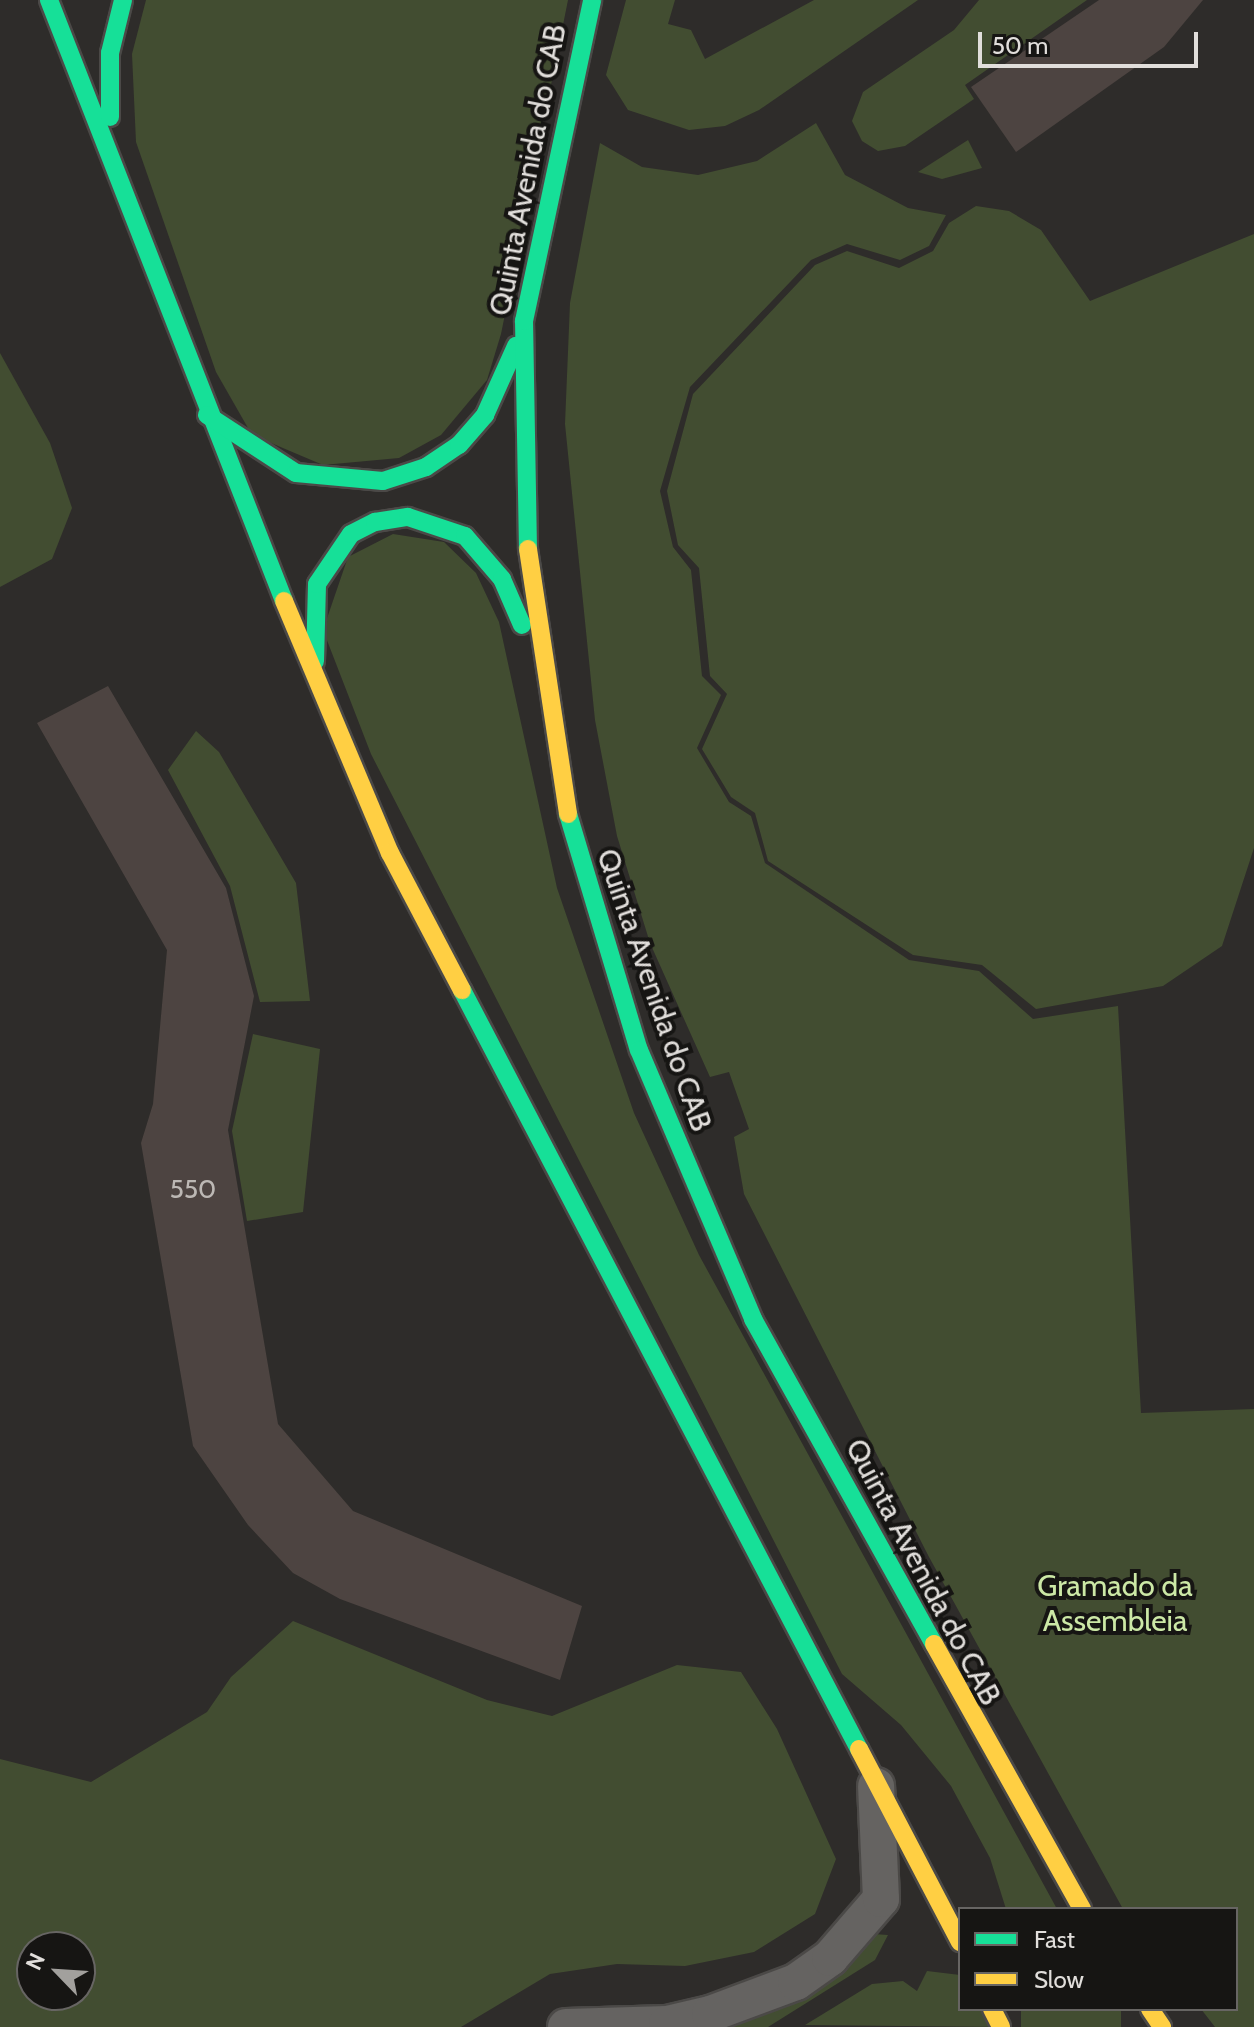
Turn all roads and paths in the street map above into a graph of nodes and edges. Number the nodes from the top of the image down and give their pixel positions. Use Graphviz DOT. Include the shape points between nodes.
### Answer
graph roads {
  1 [pos="49,0"];
  2 [pos="123,0"];
  3 [pos="592,0"];
  4 [pos="112,147"];
  5 [pos="524,321"];
  6 [pos="204,412"];
  7 [pos="539,673"];
  8 [pos="319,697"];
  9 [pos="875,1776"];
  10 [pos="1081,1907"];
  11 [pos="958,1938"];
  12 [pos="566,2027"];
  1 -- 4 [label="main road"];
  2 -- 4 [label="main road" via="110,53"];
  3 -- 5 [label="main road, Quinta Avenida do CAB"];
  4 -- 6 [label="main road"];
  5 -- 6 [label="main road" via="505,380 476,425 426,467 383,481 334,482 296,473 260,456"];
  5 -- 7 [label="main road, Quinta Avenida do CAB" via="528,577"];
  6 -- 8 [label="main road"];
  7 -- 8 [label="main road" via="515,604 487,557 465,536 408,517 351,534 317,584 311,616"];
  7 -- 10 [label="main road, Quinta Avenida do CAB" via="570,826 674,1140 753,1319"];
  8 -- 9 [label="main road" via="439,952"];
  9 -- 11 [label="main road"];
  9 -- 12 [label="street" via="881,1899 830,1958 758,2000 667,2024"];
}
